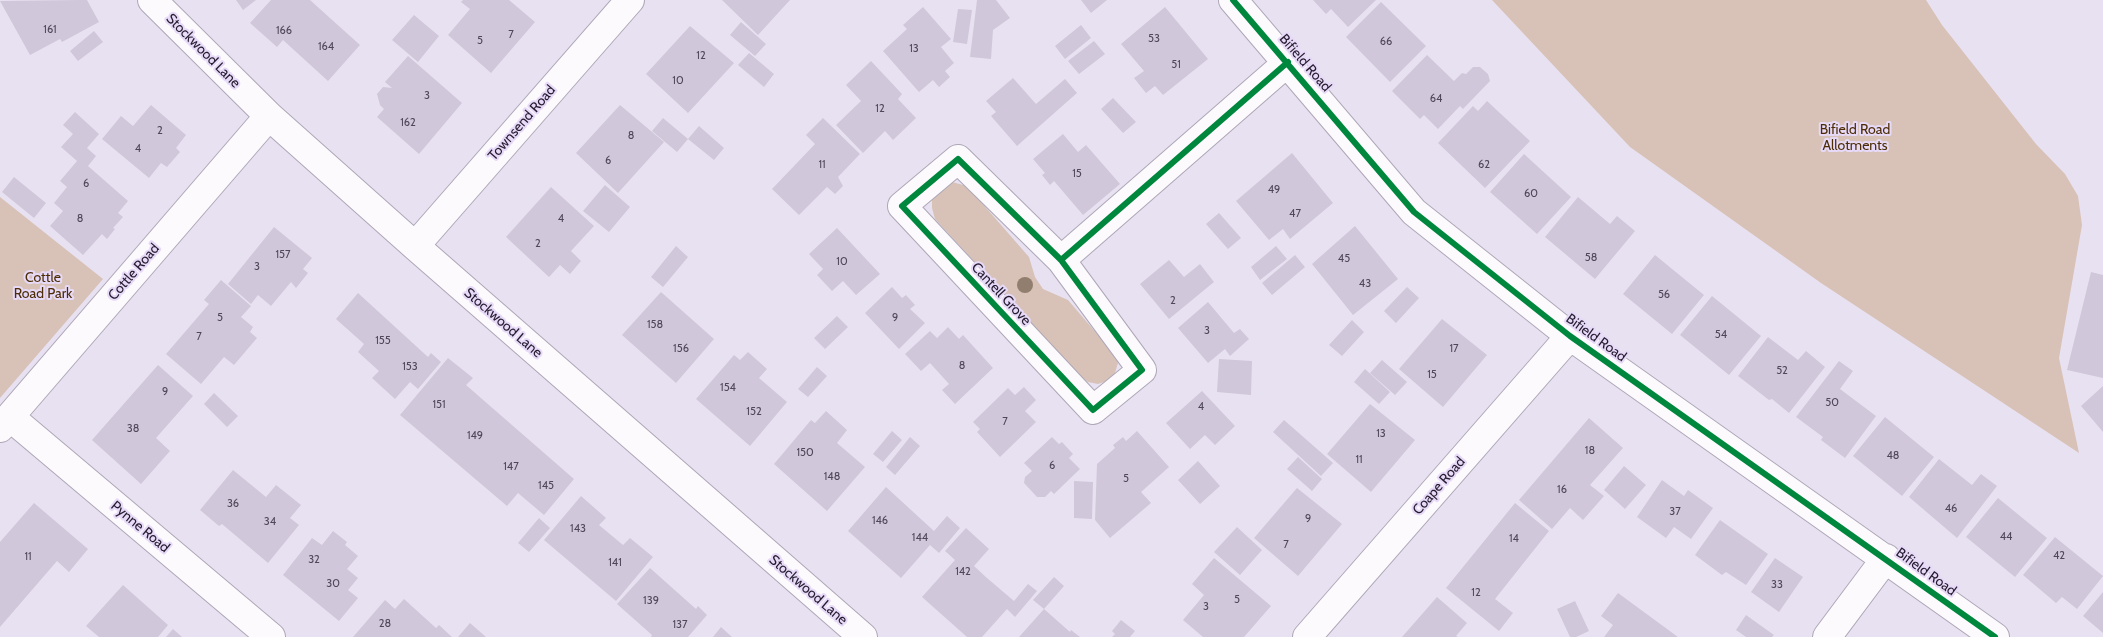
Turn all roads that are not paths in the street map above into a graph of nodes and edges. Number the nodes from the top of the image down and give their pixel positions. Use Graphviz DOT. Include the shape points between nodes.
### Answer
graph roads {
  1 [pos="152,0"];
  2 [pos="630,0"];
  3 [pos="1234,0"];
  4 [pos="1288,62"];
  5 [pos="269,116"];
  6 [pos="415,246"];
  7 [pos="1061,260"];
  8 [pos="1570,336"];
  9 [pos="5,423"];
  10 [pos="1886,558"];
  11 [pos="271,637"];
  12 [pos="862,637"];
  13 [pos="1307,637"];
  14 [pos="1827,637"];
  15 [pos="1995,637"];
  1 -- 5 [label="street, Stockwood Lane"];
  2 -- 6 [label="street, Townsend Road"];
  3 -- 4 [label="street, Bifield Road"];
  4 -- 7 [label="street"];
  4 -- 8 [label="street, Bifield Road" via="1414,212"];
  5 -- 6 [label="street, Stockwood Lane"];
  5 -- 9 [label="street, Cottle Road"];
  6 -- 12 [label="street, Stockwood Lane"];
  7 -- 7 [label="street, Cantell Grove" via="1142,370 1093,410 902,206 958,159"];
  8 -- 10 [label="street, Bifield Road"];
  8 -- 13 [label="street, Coape Road"];
  9 -- 11 [label="street, Pynne Road"];
  10 -- 14 [label="street"];
  10 -- 15 [label="street, Bifield Road"];
}
